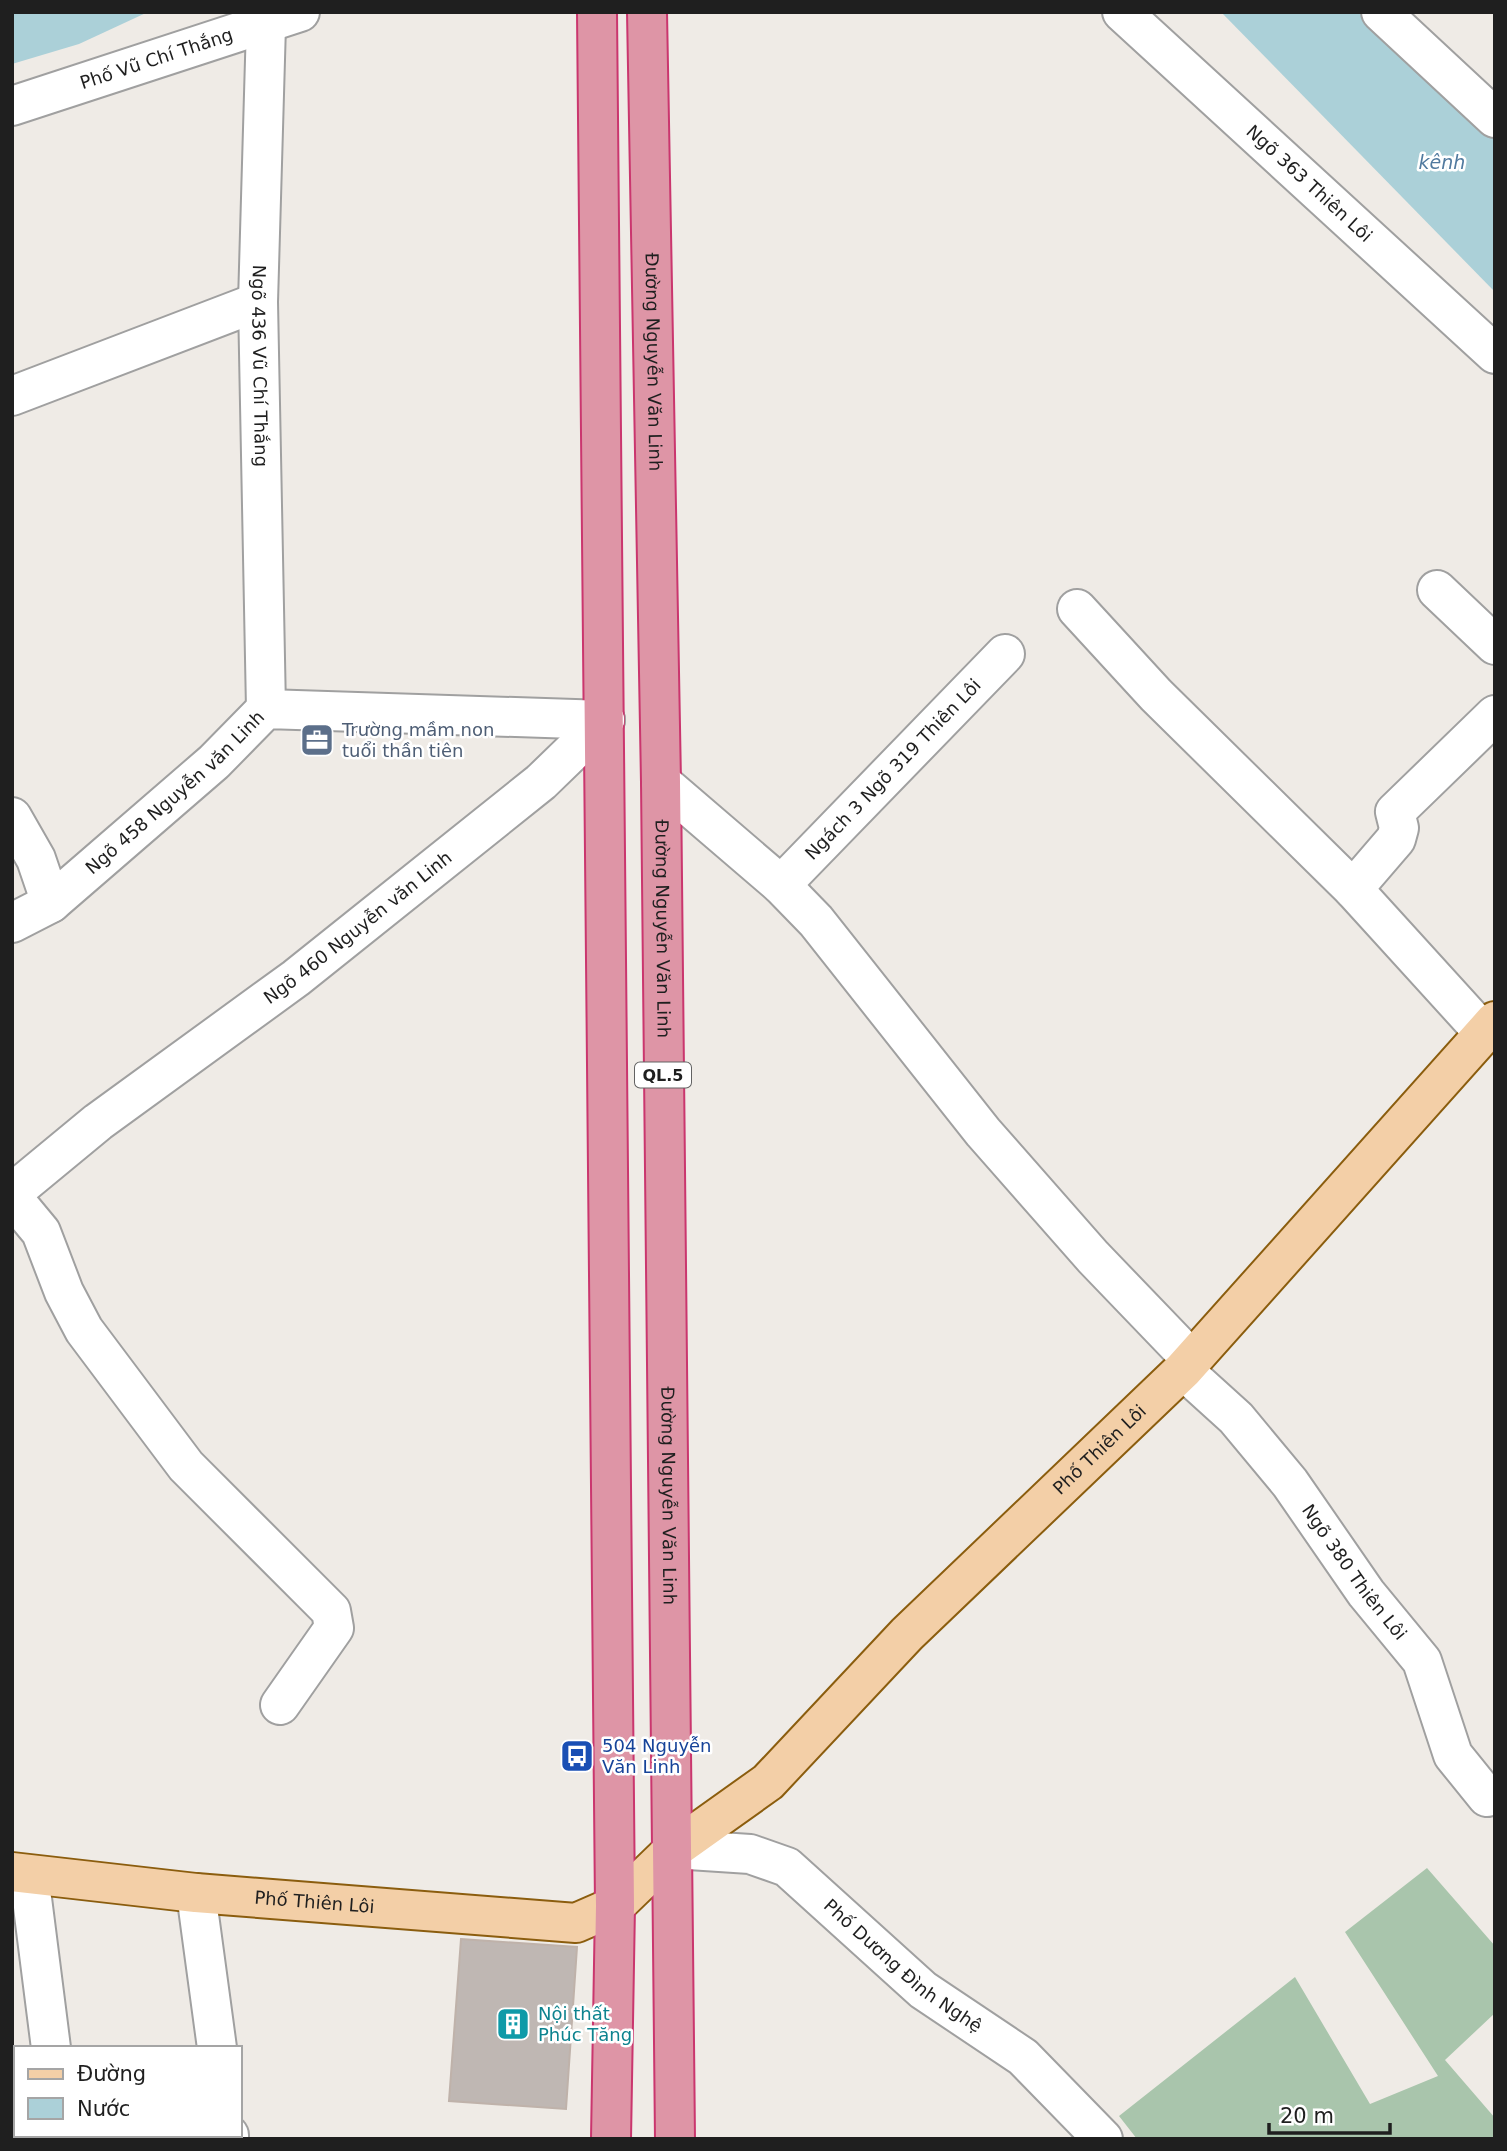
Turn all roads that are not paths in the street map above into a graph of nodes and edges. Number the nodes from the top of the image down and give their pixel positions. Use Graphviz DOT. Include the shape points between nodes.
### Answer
graph roads {
  1 [pos="597,12"];
  2 [pos="647,12"];
  3 [pos="1122,12"];
  4 [pos="1381,12"];
  5 [pos="283,18"];
  6 [pos="12,106"];
  7 [pos="1495,118"];
  8 [pos="258,302"];
  9 [pos="1495,354"];
  10 [pos="12,396"];
  11 [pos="1437,590"];
  12 [pos="1076,609"];
  13 [pos="1495,645"];
  14 [pos="1005,654"];
  15 [pos="266,709"];
  16 [pos="1495,715"];
  17 [pos="605,720"];
  18 [pos="661,782"];
  19 [pos="12,817"];
  20 [pos="782,886"];
  21 [pos="1353,889"];
  22 [pos="51,904"];
  23 [pos="12,923"];
  24 [pos="1489,1027"];
  25 [pos="12,1195"];
  26 [pos="1188,1365"];
  27 [pos="280,1705"];
  28 [pos="1487,1797"];
  29 [pos="674,1849"];
  30 [pos="21,1874"];
  31 [pos="196,1893"];
  32 [pos="615,1906"];
  33 [pos="51,2046"];
  34 [pos="217,2046"];
  35 [pos="1092,2135"];
  36 [pos="611,2139"];
  37 [pos="675,2139"];
  1 -- 17 [label="highway"];
  2 -- 18 [label="highway, Đường Nguyễn Văn Linh / QL.5"];
  3 -- 9 [label="street, Ngõ 363 Thiên Lôi"];
  4 -- 7 [label="street"];
  5 -- 6 [label="street, Phố Vũ Chí Thắng"];
  5 -- 8 [label="street, Ngõ 436 Vũ Chí Thắng"];
  8 -- 10 [label="street"];
  8 -- 15 [label="street, Ngõ 436 Vũ Chí Thắng"];
  11 -- 13 [label="street"];
  12 -- 21 [label="street" via="1156,695"];
  14 -- 20 [label="street, Ngách 3 Ngõ 319 Thiên Lôi"];
  15 -- 17 [label="street, Ngõ 458 Nguyễn văn Linh"];
  15 -- 22 [label="street, Ngõ 458 Nguyễn văn Linh" via="214,762"];
  16 -- 21 [label="street" via="1395,812 1396,839"];
  17 -- 25 [label="street, Ngõ 460 Nguyễn văn Linh" via="541,782 296,978 98,1122"];
  17 -- 32 [label="highway"];
  18 -- 20 [label="street, Ngõ 380 Thiên Lôi"];
  18 -- 29 [label="highway, Đường Nguyễn Văn Linh / QL.5"];
  19 -- 22 [label="street" via="36,859"];
  20 -- 26 [label="street, Ngõ 380 Thiên Lôi" via="816,921 983,1132"];
  21 -- 24 [label="street"];
  22 -- 23 [label="street, Ngõ 458 Nguyễn văn Linh"];
  24 -- 26 [label="main road, Phố Thiên Lôi"];
  25 -- 27 [label="street" via="41,1232 84,1330 186,1466 331,1611 334,1628"];
  26 -- 28 [label="street, Ngõ 380 Thiên Lôi" via="1290,1483 1366,1593 1422,1661 1453,1755"];
  26 -- 29 [label="main road, Phố Thiên Lôi" via="907,1634 768,1782"];
  29 -- 32 [label="main road, Phố Thiên Lôi"];
  29 -- 35 [label="street, Phố Dương Đình Nghệ" via="750,1854 787,1867 923,1990 1023,2057"];
  29 -- 37 [label="highway, Đường Nguyễn Văn Linh / QL.5"];
  30 -- 31 [label="main road, Phố Thiên Lôi"];
  30 -- 33 [label="street"];
  31 -- 32 [label="main road, Phố Thiên Lôi" via="576,1923"];
  31 -- 34 [label="street"];
  32 -- 36 [label="highway"];
}
